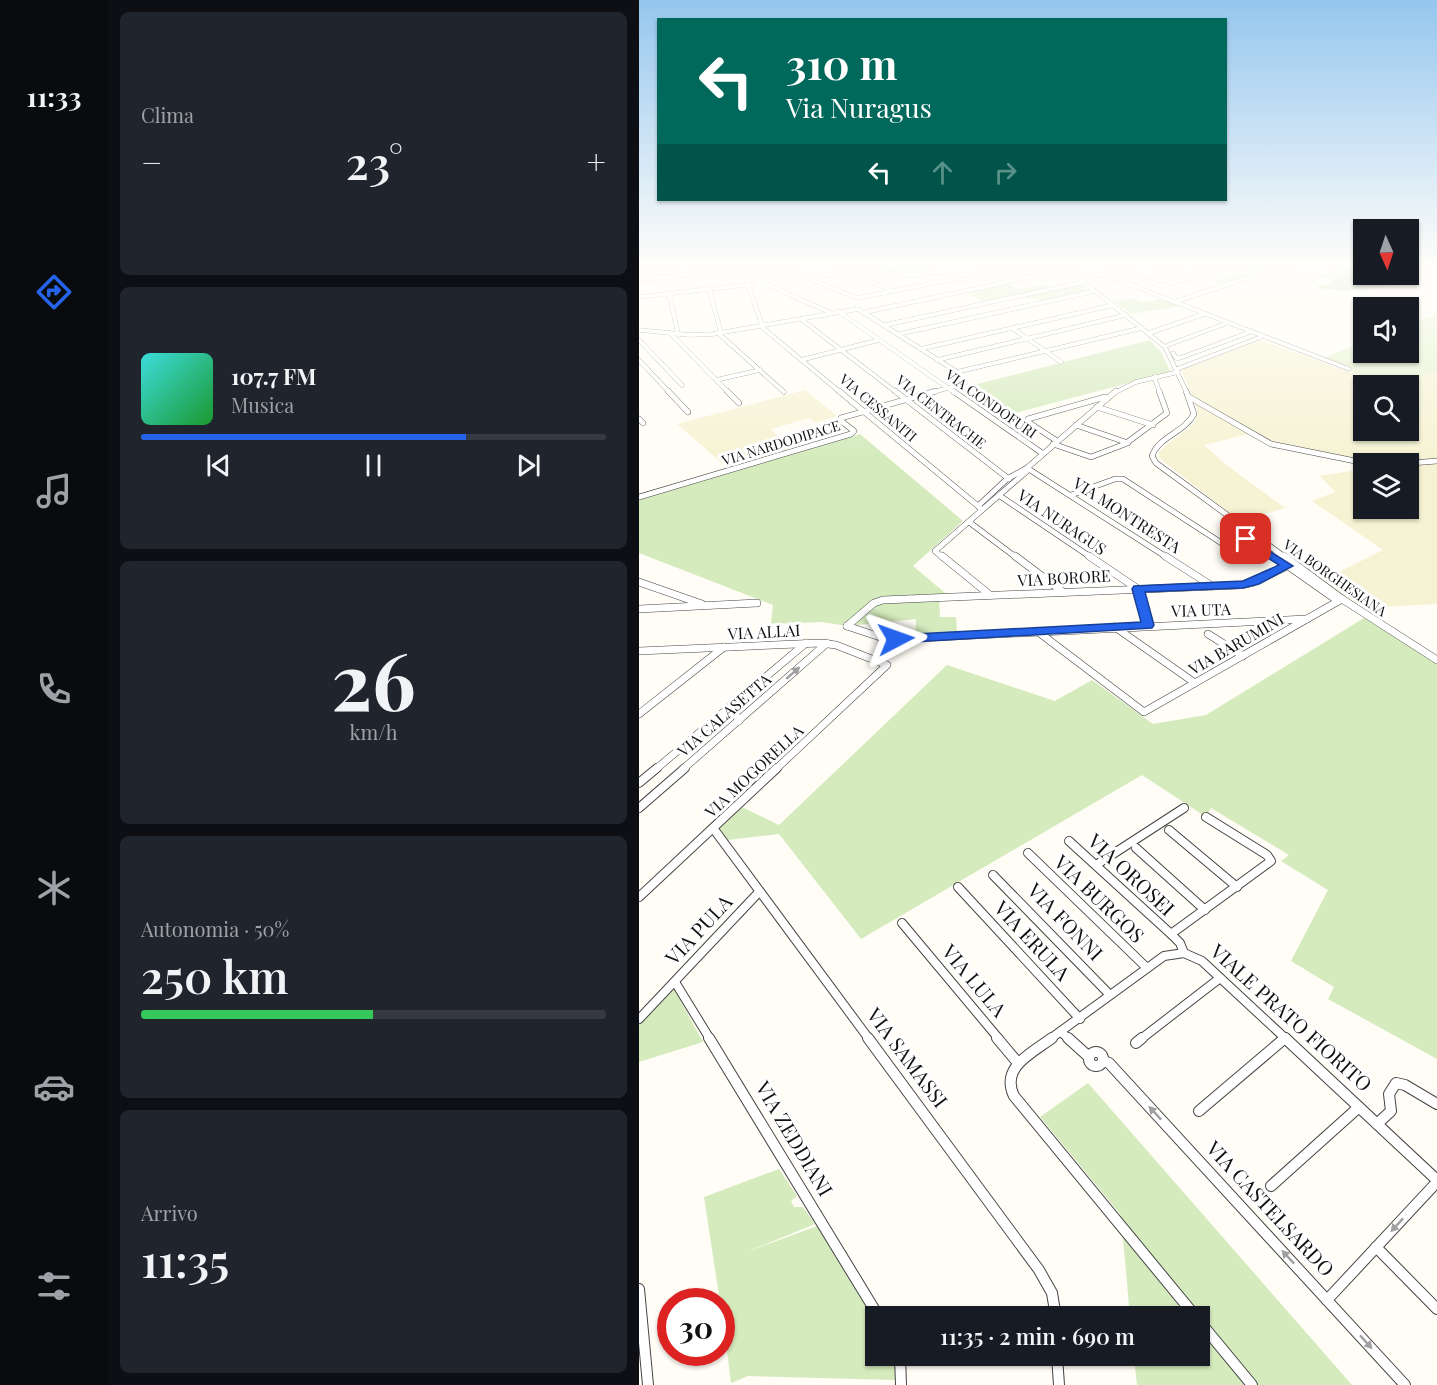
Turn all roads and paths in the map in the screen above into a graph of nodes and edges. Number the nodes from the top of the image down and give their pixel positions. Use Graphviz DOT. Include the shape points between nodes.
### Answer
graph roads {
  1 [pos="763,327"];
  2 [pos="677,328"];
  3 [pos="719,328"];
  4 [pos="758,328"];
  5 [pos="812,328"];
  6 [pos="862,328"];
  7 [pos="889,328"];
  8 [pos="928,328"];
  9 [pos="1012,328"];
  10 [pos="1075,328"];
  11 [pos="1141,328"];
  12 [pos="1144,328"];
  13 [pos="1163,328"];
  14 [pos="1217,328"];
  15 [pos="1237,328"];
  16 [pos="639,330"];
  17 [pos="1150,332"];
  18 [pos="1249,332"];
  19 [pos="670,333"];
  20 [pos="720,333"];
  21 [pos="678,334"];
  22 [pos="899,334"];
  23 [pos="1261,338"];
  24 [pos="1027,339"];
  25 [pos="639,340"];
  26 [pos="879,340"];
  27 [pos="1158,342"];
  28 [pos="1168,345"];
  29 [pos="920,349"];
  30 [pos="841,350"];
  31 [pos="1046,352"];
  32 [pos="639,360"];
  33 [pos="801,360"];
  34 [pos="937,360"];
  35 [pos="1061,362"];
  36 [pos="1349,369"];
  37 [pos="760,370"];
  38 [pos="1176,371"];
  39 [pos="1154,377"];
  40 [pos="716,380"];
  41 [pos="965,383"];
  42 [pos="682,385"];
  43 [pos="947,388"];
  44 [pos="784,392"];
  45 [pos="1111,395"];
  46 [pos="1189,397"];
  47 [pos="906,399"];
  48 [pos="739,403"];
  49 [pos="1097,407"];
  50 [pos="863,411"];
  51 [pos="688,412"];
  52 [pos="1076,425"];
  53 [pos="1153,425"];
  54 [pos="1055,442"];
  55 [pos="1128,443"];
  56 [pos="1042,453"];
  57 [pos="1353,461"];
  58 [pos="1437,461"];
  59 [pos="1419,462"];
  60 [pos="1027,468"];
  61 [pos="1009,479"];
  62 [pos="1071,495"];
  63 [pos="1000,496"];
  64 [pos="639,498"];
  65 [pos="980,508"];
  66 [pos="969,522"];
  67 [pos="1287,566"];
  68 [pos="639,582"];
  69 [pos="1212,586"];
  70 [pos="1138,589"];
  71 [pos="1063,592"];
  72 [pos="990,595"];
  73 [pos="1340,600"];
  74 [pos="756,603"];
  75 [pos="706,605"];
  76 [pos="639,609"];
  77 [pos="1307,619"];
  78 [pos="1148,625"];
  79 [pos="847,626"];
  80 [pos="1115,627"];
  81 [pos="1038,631"];
  82 [pos="1208,634"];
  83 [pos="806,643"];
  84 [pos="827,643"];
  85 [pos="724,647"];
  86 [pos="639,651"];
  87 [pos="1243,656"];
  88 [pos="1437,660"];
  89 [pos="887,665"];
  90 [pos="1195,683"];
  91 [pos="639,714"];
  92 [pos="723,714"];
  93 [pos="739,721"];
  94 [pos="639,783"];
  95 [pos="643,802"];
  96 [pos="639,808"];
  97 [pos="1184,808"];
  98 [pos="1206,817"];
  99 [pos="713,828"];
  100 [pos="1169,830"];
  101 [pos="1069,841"];
  102 [pos="1136,848"];
  103 [pos="1028,853"];
  104 [pos="1096,865"];
  105 [pos="993,874"];
  106 [pos="958,887"];
  107 [pos="1237,887"];
  108 [pos="759,892"];
  109 [pos="639,897"];
  110 [pos="1205,910"];
  111 [pos="902,922"];
  112 [pos="1171,934"];
  113 [pos="1184,953"];
  114 [pos="1147,968"];
  115 [pos="1221,978"];
  116 [pos="675,982"];
  117 [pos="1110,995"];
  118 [pos="1080,1018"];
  119 [pos="639,1019"];
  120 [pos="1061,1032"];
  121 [pos="1285,1038"];
  122 [pos="1136,1043"];
  123 [pos="1018,1063"];
  124 [pos="1437,1104"];
  125 [pos="1359,1107"];
  126 [pos="1199,1111"];
  127 [pos="1377,1124"];
  128 [pos="1437,1181"];
  129 [pos="1271,1186"];
  130 [pos="1376,1247"];
  131 [pos="639,1288"];
  132 [pos="1327,1300"];
  133 [pos="872,1306"];
  134 [pos="1054,1306"];
  135 [pos="1187,1306"];
  136 [pos="1437,1309"];
  137 [pos="1210,1334"];
  138 [pos="900,1366"];
  139 [pos="1058,1366"];
  140 [pos="648,1385"];
  141 [pos="901,1385"];
  142 [pos="1059,1385"];
  143 [pos="1252,1385"];
  144 [pos="1405,1385"];
  1 -- 33 [label="street, VIA CESSANITI"];
  2 -- 21 [label="street"];
  3 -- 20 [label="street"];
  4 -- 20 [label="street"];
  5 -- 30 [label="street, VIA CENTRACHE"];
  6 -- 26 [label="street, VIA CONDOFURI"];
  7 -- 22 [label="street"];
  8 -- 22 [label="street"];
  9 -- 24 [label="street"];
  9 -- 29 [label="street"];
  10 -- 24 [label="street"];
  11 -- 17 [label="street, VIA BORGHESIANA"];
  11 -- 27 [label="street, VIA BORGHESIANA"];
  11 -- 31 [label="street"];
  12 -- 17 [label="street, VIA BORGHESIANA"];
  13 -- 17 [label="street"];
  14 -- 28 [label="street"];
  15 -- 18 [label="street"];
  16 -- 19 [label="street"];
  17 -- 27 [label="street, VIA BORGHESIANA"];
  17 -- 28 [label="street, VIA BORGHESIANA"];
  18 -- 23 [label="street"];
  18 -- 28 [label="street, VIA BORGHESIANA" via="1178,358"];
  19 -- 21 [label="street"];
  19 -- 40 [label="street"];
  20 -- 21 [label="street"];
  20 -- 37 [label="street"];
  22 -- 29 [label="street"];
  23 -- 36 [label="street"];
  23 -- 38 [label="street"];
  24 -- 31 [label="street"];
  24 -- 34 [label="street"];
  25 -- 42 [label="street"];
  26 -- 30 [label="street"];
  26 -- 43 [label="street, VIA CONDOFURI"];
  27 -- 38 [label="street, VIA BORGHESIANA" via="1167,349"];
  29 -- 34 [label="street"];
  30 -- 33 [label="street"];
  30 -- 47 [label="street, VIA CENTRACHE"];
  31 -- 34 [label="street" via="956,372"];
  31 -- 35 [label="street"];
  32 -- 51 [label="street"];
  33 -- 50 [label="street, VIA CESSANITI"];
  37 -- 40 [label="street"];
  37 -- 44 [label="street"];
  38 -- 39 [label="street"];
  38 -- 46 [label="street, VIA BORGHESIANA"];
  39 -- 45 [label="street" via="1128,384"];
  39 -- 53 [label="street" via="1167,411"];
  40 -- 48 [label="street"];
  41 -- 43 [label="street, VIA NARDODIPACE"];
  43 -- 47 [label="street, VIA NARDODIPACE"];
  43 -- 56 [label="street, VIA CONDOFURI"];
  45 -- 49 [label="street"];
  45 -- 54 [label="street" via="1027,420"];
  46 -- 57 [label="street" via="1271,444"];
  46 -- 73 [label="street, VIA BORGHESIANA" via="1194,409 1192,419 1154,448 1155,462"];
  47 -- 50 [label="street, VIA NARDODIPACE"];
  47 -- 61 [label="street, VIA CENTRACHE"];
  49 -- 52 [label="street"];
  49 -- 53 [label="street"];
  50 -- 64 [label="street, VIA NARDODIPACE" via="840,418 852,434"];
  50 -- 65 [label="street, VIA CESSANITI"];
  52 -- 54 [label="street"];
  52 -- 55 [label="street"];
  53 -- 55 [label="street"];
  54 -- 55 [label="street" via="1091,457"];
  54 -- 56 [label="street"];
  56 -- 60 [label="street"];
  58 -- 59 [label="street"];
  60 -- 61 [label="street"];
  60 -- 62 [label="street, VIA MONTRESTA"];
  60 -- 63 [label="street"];
  61 -- 65 [label="street"];
  62 -- 67 [label="street" via="1121,479 1223,544 1251,540"];
  62 -- 69 [label="street, VIA MONTRESTA"];
  63 -- 65 [label="street"];
  63 -- 70 [label="street, VIA NURAGUS"];
  65 -- 66 [label="street"];
  66 -- 71 [label="street"];
  66 -- 72 [label="street" via="935,551"];
  67 -- 69 [label="street, VIA BORORE" via="1253,582"];
  67 -- 73 [label="street"];
  68 -- 75 [label="street"];
  69 -- 70 [label="street, VIA BORORE"];
  70 -- 71 [label="street, VIA BORORE"];
  70 -- 78 [label="street"];
  71 -- 72 [label="street, VIA BORORE"];
  72 -- 79 [label="street, VIA BORORE" via="881,601"];
  73 -- 77 [label="street, VIA BARUMINI"];
  73 -- 88 [label="street, VIA BORGHESIANA"];
  74 -- 75 [label="street"];
  75 -- 76 [label="street"];
  77 -- 78 [label="street, VIA UTA"];
  77 -- 87 [label="street, VIA BARUMINI"];
  78 -- 80 [label="street, VIA UTA"];
  79 -- 81 [label="street, VIA UTA" via="896,639"];
  80 -- 81 [label="street, VIA UTA"];
  80 -- 90 [label="street"];
  81 -- 90 [label="street, VIA BARUMINI" via="1144,712"];
  82 -- 87 [label="street"];
  83 -- 84 [label="street, VIA ALLAI"];
  83 -- 85 [label="street, VIA ALLAI"];
  83 -- 92 [label="street, VIA CALASETTA"];
  84 -- 89 [label="street, VIA ALLAI"];
  93 -- 84 [label="street, VIA CALASETTA, one-way"];
  85 -- 86 [label="street, VIA ALLAI"];
  85 -- 91 [label="street"];
  87 -- 90 [label="street, VIA BARUMINI"];
  89 -- 99 [label="street, VIA MOGORELLA"];
  92 -- 93 [label="street" via="736,715"];
  92 -- 94 [label="street, VIA CALASETTA"];
  93 -- 95 [label="street, VIA CALASETTA"];
  95 -- 96 [label="street, VIA CALASETTA"];
  97 -- 104 [label="street"];
  98 -- 107 [label="street" via="1271,858 1269,864"];
  99 -- 108 [label="street, VIA SAMASSI"];
  99 -- 109 [label="street, VIA MOGORELLA"];
  100 -- 107 [label="street"];
  101 -- 104 [label="street, VIA OROSEI"];
  102 -- 110 [label="street"];
  103 -- 114 [label="street, VIA BURGOS"];
  104 -- 112 [label="street, VIA OROSEI"];
  105 -- 117 [label="street, VIA FONNI"];
  106 -- 118 [label="street, VIA ERULA"];
  107 -- 110 [label="street"];
  108 -- 116 [label="street, VIA PULA"];
  108 -- 134 [label="street, VIA SAMASSI" via="1039,1270 1051,1290"];
  110 -- 112 [label="street"];
  111 -- 123 [label="street, VIA LULA"];
  112 -- 113 [label="street, VIA OROSEI"];
  113 -- 114 [label="street, VIALE PRATO FIORITO" via="1166,955"];
  113 -- 115 [label="street, VIALE PRATO FIORITO" via="1201,959"];
  114 -- 117 [label="street, VIALE PRATO FIORITO"];
  115 -- 121 [label="street, VIALE PRATO FIORITO"];
  115 -- 122 [label="street"];
  116 -- 119 [label="street, VIA PULA"];
  116 -- 133 [label="street, VIA ZEDDIANI"];
  117 -- 118 [label="street, VIALE PRATO FIORITO"];
  118 -- 120 [label="street, VIALE PRATO FIORITO"];
  120 -- 123 [label="street, VIALE PRATO FIORITO"];
  132 -- 120 [label="street, VIA CASTELSARDO, one-way" via="1103,1056 1092,1052 1089,1057"];
  121 -- 125 [label="street, VIALE PRATO FIORITO"];
  121 -- 126 [label="street"];
  123 -- 135 [label="street" via="1009,1080 1017,1101"];
  124 -- 127 [label="street" via="1397,1083 1389,1094 1391,1111"];
  125 -- 127 [label="street, VIALE PRATO FIORITO"];
  125 -- 129 [label="street"];
  127 -- 128 [label="street, VIALE PRATO FIORITO"];
  128 -- 130 [label="street, one-way"];
  130 -- 132 [label="street"];
  130 -- 136 [label="street"];
  131 -- 140 [label="street"];
  132 -- 144 [label="street, VIA CASTELSARDO, one-way"];
  137 -- 143 [label="street"];
  138 -- 141 [label="street"];
  139 -- 142 [label="street"];
}
